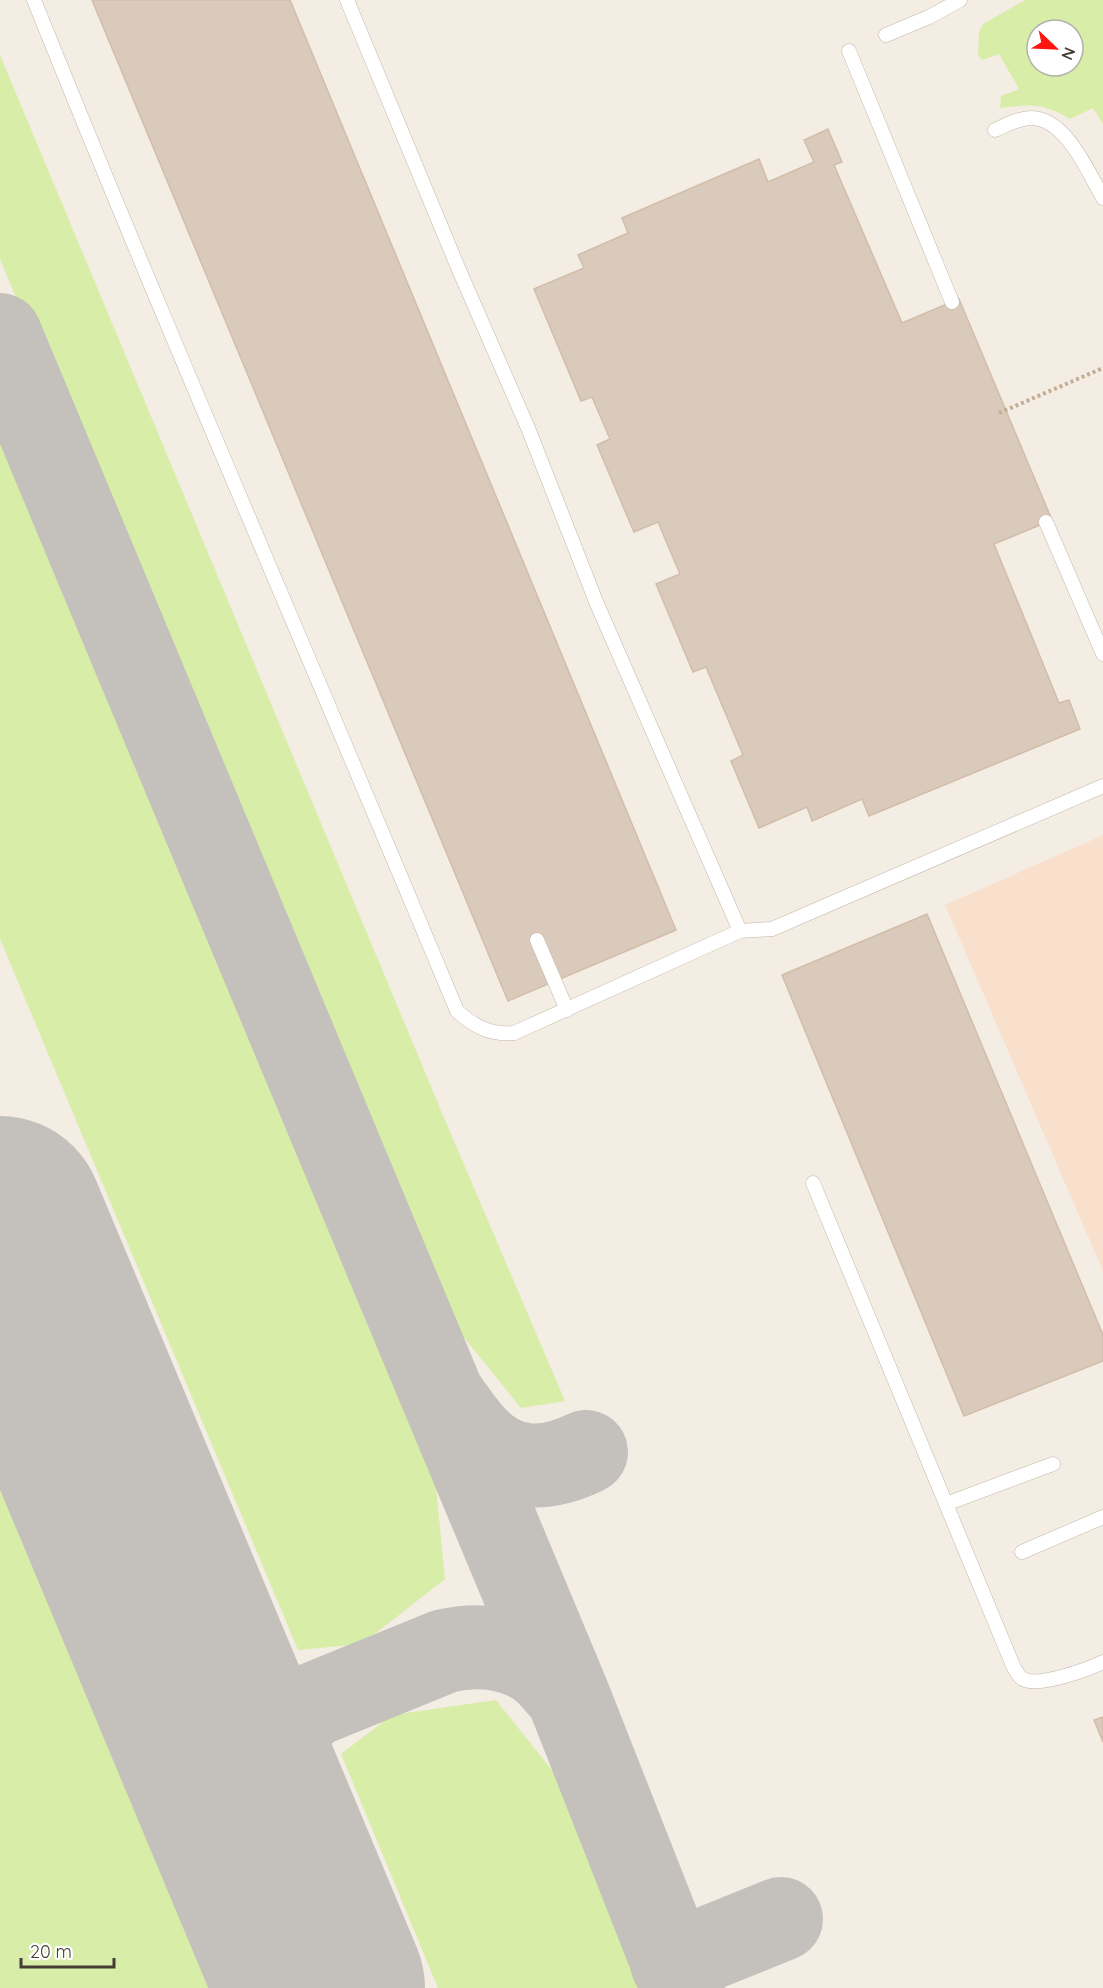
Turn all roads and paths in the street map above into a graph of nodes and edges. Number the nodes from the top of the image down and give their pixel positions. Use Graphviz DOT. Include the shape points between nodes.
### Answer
graph roads {
  1 [pos="34,0"];
  2 [pos="347,0"];
  3 [pos="960,0"];
  4 [pos="886,35"];
  5 [pos="849,51"];
  6 [pos="995,130"];
  7 [pos="1103,198"];
  8 [pos="952,302"];
  9 [pos="1103,368"];
  10 [pos="999,413"];
  11 [pos="1046,522"];
  12 [pos="1103,654"];
  13 [pos="1103,786"];
  14 [pos="740,931"];
  15 [pos="537,940"];
  16 [pos="567,1010"];
  17 [pos="813,1183"];
  18 [pos="1053,1464"];
  19 [pos="946,1504"];
  20 [pos="1103,1517"];
  21 [pos="1022,1552"];
  22 [pos="1103,1662"];
  1 -- 16 [label="lane" via="457,1011 482,1029 502,1034 514,1033"];
  2 -- 14 [label="lane" via="528,428 597,604"];
  3 -- 4 [label="lane"];
  5 -- 8 [label="lane"];
  6 -- 7 [label="lane" via="1031,118 1054,125 1078,153"];
  9 -- 10 [label="path"];
  11 -- 12 [label="lane"];
  13 -- 14 [label="lane" via="772,929"];
  14 -- 16 [label="lane"];
  15 -- 16 [label="lane"];
  17 -- 19 [label="lane"];
  18 -- 19 [label="lane"];
  19 -- 22 [label="lane" via="1021,1678 1029,1681 1075,1674"];
  20 -- 21 [label="lane"];
}
